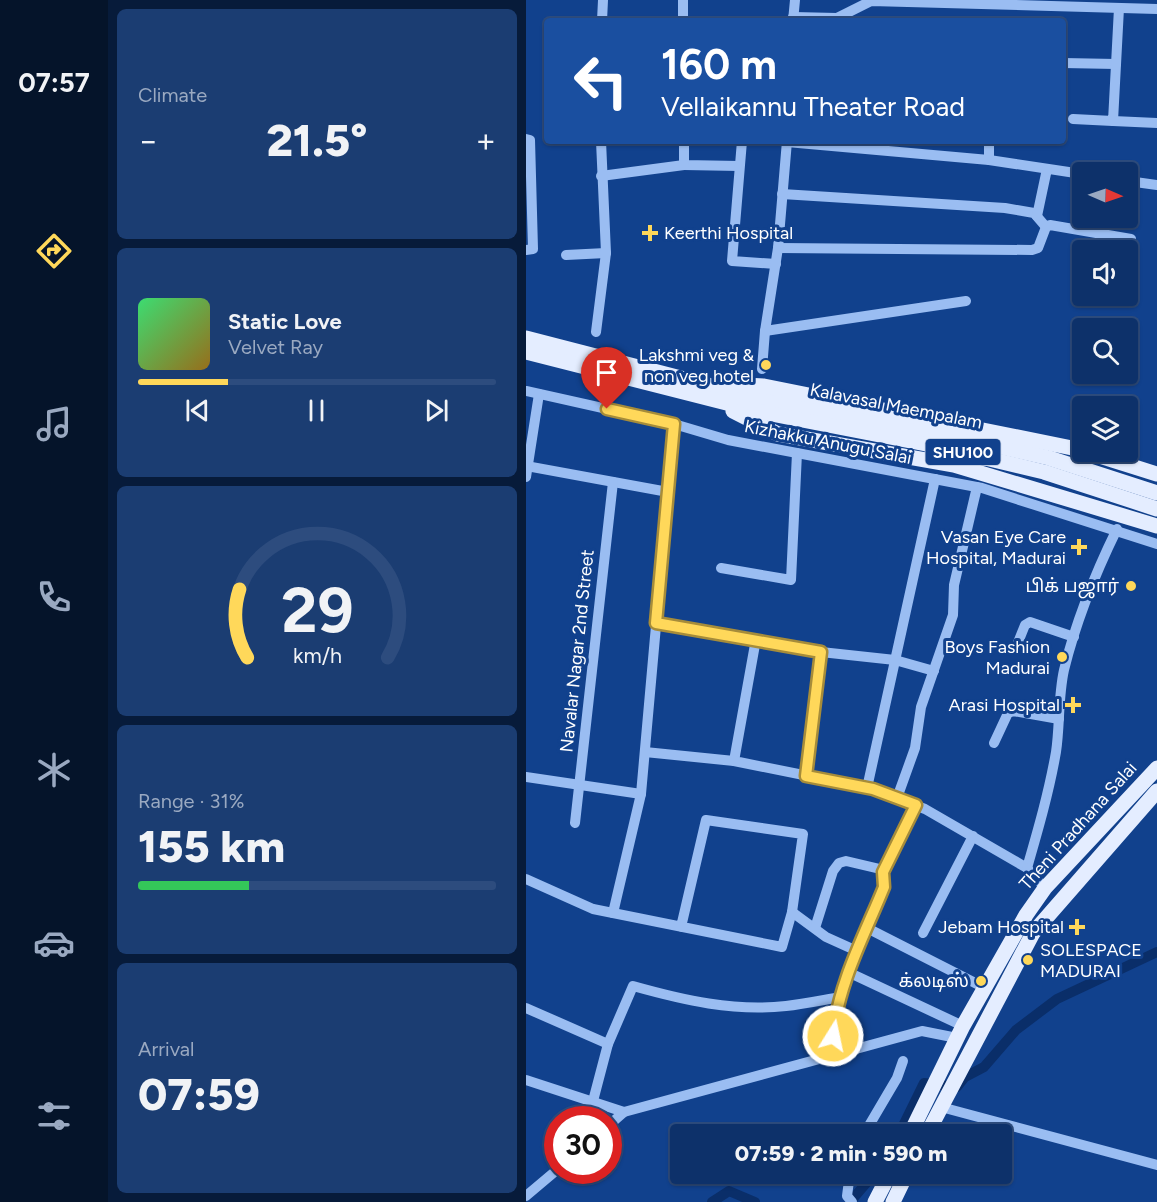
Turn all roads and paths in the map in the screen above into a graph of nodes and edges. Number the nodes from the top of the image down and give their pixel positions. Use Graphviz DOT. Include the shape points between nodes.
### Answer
graph roads {
  1 [pos="603,0"];
  2 [pos="683,0"];
  3 [pos="795,0"];
  4 [pos="1119,8"];
  5 [pos="1156,9"];
  6 [pos="602,18"];
  7 [pos="683,18"];
  8 [pos="793,18"];
  9 [pos="837,18"];
  10 [pos="1066,63"];
  11 [pos="1116,64"];
  12 [pos="1073,119"];
  13 [pos="1113,121"];
  14 [pos="1156,123"];
  15 [pos="526,140"];
  16 [pos="601,144"];
  17 [pos="684,144"];
  18 [pos="742,144"];
  19 [pos="787,144"];
  20 [pos="819,144"];
  21 [pos="990,144"];
  22 [pos="989,160"];
  23 [pos="684,165"];
  24 [pos="739,166"];
  25 [pos="1046,169"];
  26 [pos="1072,173"];
  27 [pos="601,176"];
  28 [pos="782,194"];
  29 [pos="1037,216"];
  30 [pos="1046,228"];
  31 [pos="1130,239"];
  32 [pos="778,248"];
  33 [pos="526,250"];
  34 [pos="606,253"];
  35 [pos="566,255"];
  36 [pos="776,264"];
  37 [pos="966,301"];
  38 [pos="764,331"];
  39 [pos="596,332"];
  40 [pos="526,338"];
  41 [pos="526,352"];
  42 [pos="762,369"];
  43 [pos="526,391"];
  44 [pos="704,391"];
  45 [pos="539,394"];
  46 [pos="766,407"];
  47 [pos="674,424"];
  48 [pos="1072,448"];
  49 [pos="797,453"];
  50 [pos="1124,462"];
  51 [pos="527,469"];
  52 [pos="1155,471"];
  53 [pos="935,479"];
  54 [pos="613,482"];
  55 [pos="977,487"];
  56 [pos="668,492"];
  57 [pos="1156,493"];
  58 [pos="1156,509"];
  59 [pos="1156,525"];
  60 [pos="1117,529"];
  61 [pos="1156,544"];
  62 [pos="721,568"];
  63 [pos="656,623"];
  64 [pos="1074,637"];
  65 [pos="756,639"];
  66 [pos="1015,650"];
  67 [pos="821,652"];
  68 [pos="895,660"];
  69 [pos="934,671"];
  70 [pos="1059,719"];
  71 [pos="994,743"];
  72 [pos="645,752"];
  73 [pos="734,761"];
  74 [pos="1156,768"];
  75 [pos="806,776"];
  76 [pos="526,777"];
  77 [pos="579,786"];
  78 [pos="866,788"];
  79 [pos="1156,791"];
  80 [pos="642,794"];
  81 [pos="897,798"];
  82 [pos="916,805"];
  83 [pos="575,823"];
  84 [pos="973,836"];
  85 [pos="1027,868"];
  86 [pos="883,872"];
  87 [pos="526,879"];
  88 [pos="1045,888"];
  89 [pos="792,912"];
  90 [pos="613,913"];
  91 [pos="681,927"];
  92 [pos="815,928"];
  93 [pos="867,928"];
  94 [pos="923,933"];
  95 [pos="857,951"];
  96 [pos="850,972"];
  97 [pos="984,987"];
  98 [pos="841,997"];
  99 [pos="526,1008"];
  100 [pos="960,1032"];
  101 [pos="607,1044"];
  102 [pos="832,1054"];
  103 [pos="903,1061"];
  104 [pos="526,1080"];
  105 [pos="939,1093"];
  106 [pos="593,1101"];
  107 [pos="624,1112"];
  108 [pos="870,1124"];
  109 [pos="917,1124"];
  110 [pos="930,1124"];
  111 [pos="1156,1165"];
  112 [pos="544,1181"];
  113 [pos="884,1184"];
  114 [pos="902,1184"];
  115 [pos="526,1196"];
  116 [pos="875,1202"];
  117 [pos="893,1202"];
  1 -- 6 [label="street"];
  2 -- 7 [label="street"];
  3 -- 8 [label="street"];
  4 -- 5 [label="street"];
  4 -- 9 [label="street" via="871,1"];
  4 -- 11 [label="street"];
  10 -- 11 [label="street"];
  11 -- 13 [label="street"];
  12 -- 13 [label="street"];
  13 -- 14 [label="street"];
  15 -- 33 [label="street" via="530,140 533,249"];
  16 -- 27 [label="street"];
  17 -- 23 [label="street"];
  18 -- 24 [label="street"];
  19 -- 28 [label="street"];
  20 -- 22 [label="street"];
  21 -- 22 [label="street"];
  22 -- 25 [label="street"];
  23 -- 24 [label="street"];
  23 -- 27 [label="street"];
  24 -- 36 [label="street" via="732,261"];
  25 -- 26 [label="street"];
  25 -- 29 [label="street"];
  27 -- 34 [label="street"];
  28 -- 29 [label="street" via="1005,208"];
  28 -- 32 [label="street"];
  29 -- 30 [label="street"];
  30 -- 31 [label="street" via="1058,225"];
  30 -- 32 [label="street" via="1043,241 1032,250"];
  32 -- 36 [label="street"];
  34 -- 35 [label="street"];
  34 -- 39 [label="street"];
  36 -- 38 [label="street"];
  37 -- 38 [label="street"];
  38 -- 42 [label="street"];
  40 -- 44 [label="main road, SHU100"];
  41 -- 44 [label="main road, SHU100"];
  43 -- 45 [label="street, Kizhakku Anugu Salai"];
  44 -- 46 [label="main road, SHU100"];
  44 -- 48 [label="main road" via="764,386"];
  44 -- 59 [label="main road" via="778,434 954,465"];
  45 -- 47 [label="street, Kizhakku Anugu Salai"];
  45 -- 51 [label="street"];
  46 -- 57 [label="main road, Kalavasal Maempalam / SHU100" via="932,431 1049,458"];
  46 -- 58 [label="main road, Kalavasal Maempalam / SHU100" via="1044,472"];
  47 -- 49 [label="street, Kizhakku Anugu Salai" via="728,440"];
  47 -- 56 [label="street"];
  49 -- 53 [label="street, Kizhakku Anugu Salai"];
  49 -- 62 [label="street" via="791,580"];
  50 -- 52 [label="main road"];
  51 -- 54 [label="street"];
  53 -- 55 [label="street, Kizhakku Anugu Salai"];
  53 -- 68 [label="street"];
  54 -- 56 [label="street"];
  54 -- 77 [label="street, Navalar Nagar 2nd Street"];
  55 -- 60 [label="street, Kizhakku Anugu Salai"];
  55 -- 69 [label="street" via="954,585 953,615"];
  56 -- 63 [label="street"];
  60 -- 61 [label="street, Kizhakku Anugu Salai"];
  60 -- 64 [label="street" via="1100,563"];
  63 -- 65 [label="street"];
  63 -- 72 [label="street"];
  64 -- 66 [label="street" via="1030,622"];
  64 -- 70 [label="street" via="1063,673"];
  65 -- 67 [label="street"];
  65 -- 73 [label="street"];
  67 -- 68 [label="street"];
  67 -- 75 [label="street"];
  68 -- 69 [label="street"];
  68 -- 78 [label="street"];
  69 -- 81 [label="street" via="921,707 915,748"];
  70 -- 71 [label="street" via="1013,711 1008,713"];
  70 -- 85 [label="street" via="1056,752"];
  72 -- 73 [label="street"];
  72 -- 80 [label="street"];
  73 -- 75 [label="street"];
  74 -- 88 [label="main road, Theni Pradhana Salai"];
  75 -- 78 [label="street"];
  76 -- 77 [label="street"];
  77 -- 80 [label="street"];
  77 -- 83 [label="street, Navalar Nagar 2nd Street"];
  78 -- 81 [label="street"];
  79 -- 105 [label="main road, Theni Pradhana Salai" via="1033,933 953,1080"];
  80 -- 90 [label="street"];
  81 -- 82 [label="street"];
  82 -- 84 [label="street"];
  82 -- 86 [label="street"];
  84 -- 85 [label="street"];
  84 -- 94 [label="street"];
  85 -- 88 [label="street"];
  86 -- 92 [label="street" via="846,861 839,863 833,870"];
  86 -- 93 [label="street" via="884,887"];
  87 -- 90 [label="street" via="593,909"];
  88 -- 97 [label="main road, Theni Pradhana Salai"];
  89 -- 91 [label="street" via="782,947"];
  89 -- 91 [label="street" via="803,834 706,820"];
  89 -- 92 [label="street"];
  90 -- 91 [label="street"];
  92 -- 95 [label="street"];
  93 -- 95 [label="street"];
  93 -- 97 [label="street"];
  95 -- 96 [label="street"];
  96 -- 98 [label="street"];
  96 -- 100 [label="street"];
  97 -- 100 [label="main road, Theni Pradhana Salai"];
  98 -- 101 [label="street" via="785,1006 730,1006 684,1000 633,986"];
  98 -- 102 [label="street"];
  99 -- 101 [label="street"];
  100 -- 102 [label="street" via="922,1031"];
  100 -- 105 [label="main road, Theni Pradhana Salai"];
  101 -- 106 [label="street"];
  102 -- 107 [label="street"];
  103 -- 108 [label="street"];
  104 -- 106 [label="street"];
  105 -- 109 [label="main road, Theni Pradhana Salai"];
  105 -- 110 [label="main road, Theni Pradhana Salai"];
  105 -- 111 [label="street"];
  106 -- 107 [label="street"];
  112 -- 115 [label="street"];
  113 -- 116 [label="main road"];
  114 -- 117 [label="main road"];
}
